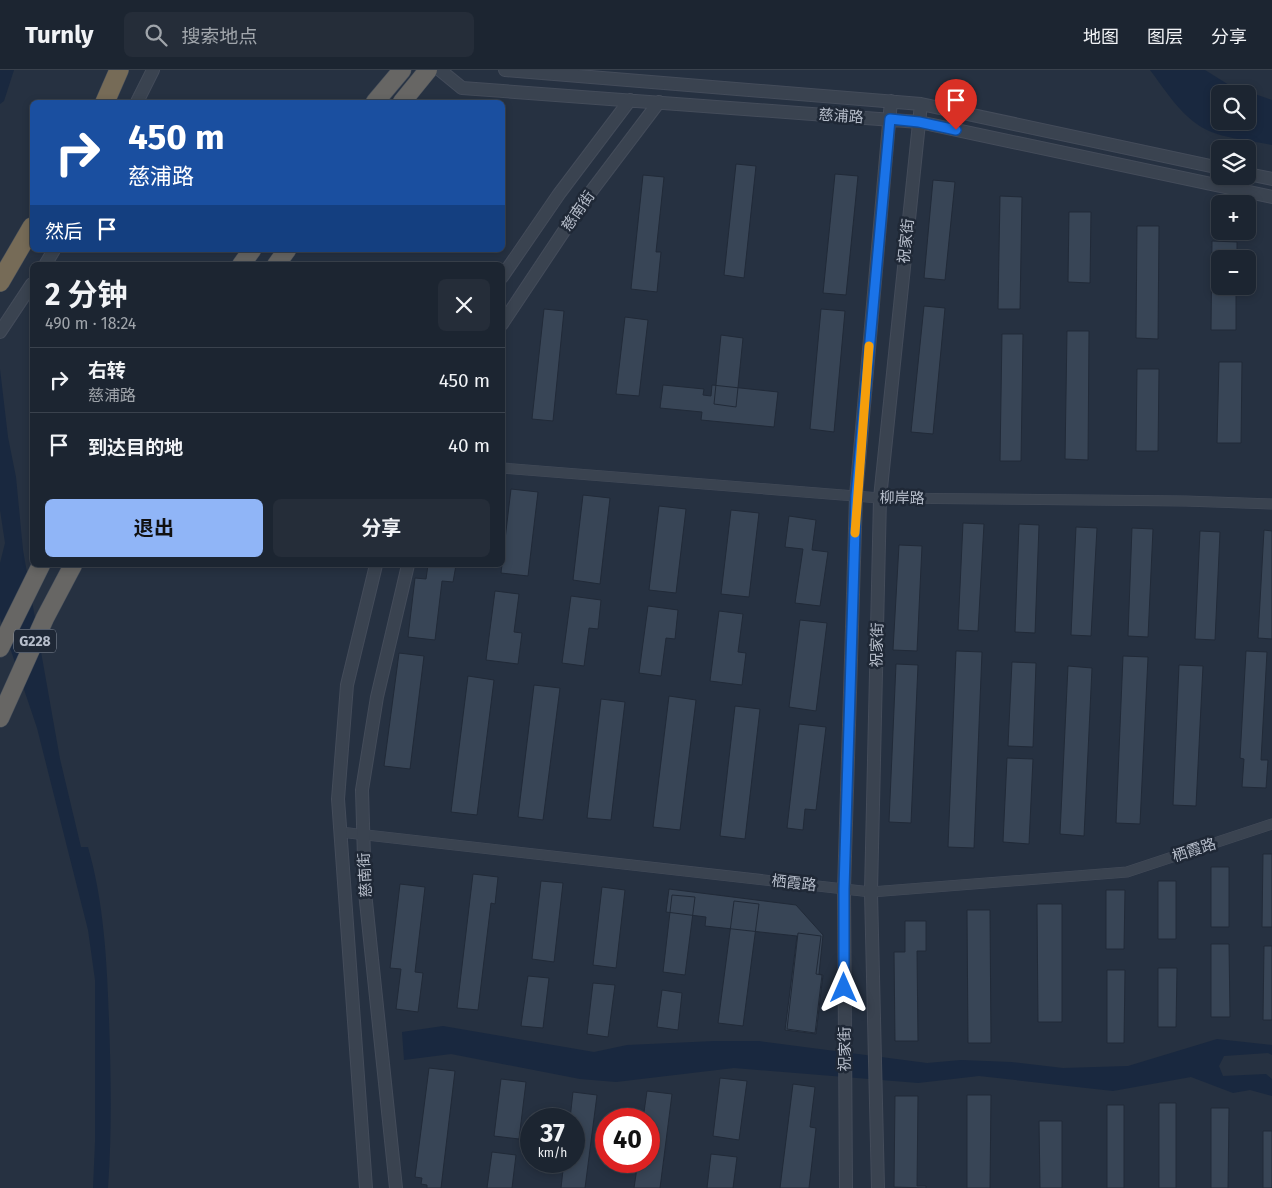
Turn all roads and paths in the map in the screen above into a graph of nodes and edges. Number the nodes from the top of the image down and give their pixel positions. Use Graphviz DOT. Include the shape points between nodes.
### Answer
graph roads {
  1 [pos="120,70"];
  2 [pos="153,70"];
  3 [pos="402,70"];
  4 [pos="428,70"];
  5 [pos="440,70"];
  6 [pos="505,70"];
  7 [pos="106,100"];
  8 [pos="138,100"];
  9 [pos="377,100"];
  10 [pos="404,100"];
  11 [pos="630,100"];
  12 [pos="891,101"];
  13 [pos="659,102"];
  14 [pos="921,104"];
  15 [pos="890,119"];
  16 [pos="919,122"];
  17 [pos="1211,166"];
  18 [pos="1256,176"];
  19 [pos="1272,179"];
  20 [pos="1272,197"];
  21 [pos="30,231"];
  22 [pos="286,252"];
  23 [pos="278,262"];
  24 [pos="505,273"];
  25 [pos="0,282"];
  26 [pos="30,287"];
  27 [pos="505,320"];
  28 [pos="0,332"];
  29 [pos="505,468"];
  30 [pos="856,496"];
  31 [pos="880,498"];
  32 [pos="1272,504"];
  33 [pos="40,567"];
  34 [pos="72,567"];
  35 [pos="376,567"];
  36 [pos="408,567"];
  37 [pos="0,648"];
  38 [pos="0,718"];
  39 [pos="1272,824"];
  40 [pos="340,832"];
  41 [pos="363,834"];
  42 [pos="844,889"];
  43 [pos="871,892"];
  44 [pos="366,1188"];
  45 [pos="396,1188"];
  46 [pos="846,1188"];
  47 [pos="878,1188"];
  1 -- 7 [label="highway"];
  2 -- 8 [label="street"];
  3 -- 9 [label="highway"];
  4 -- 10 [label="highway"];
  5 -- 11 [label="street, 慈浦路" via="462,88"];
  6 -- 12 [label="street, 慈浦路"];
  11 -- 13 [label="street, 慈浦路"];
  11 -- 24 [label="street, 慈南街"];
  12 -- 14 [label="street, 慈浦路"];
  12 -- 15 [label="street, 祝家街"];
  13 -- 15 [label="street, 慈浦路"];
  13 -- 27 [label="street, 慈南街" via="584,201"];
  14 -- 16 [label="street, 祝家街"];
  14 -- 17 [label="street, 慈浦路"];
  15 -- 16 [label="street, 慈浦路"];
  15 -- 30 [label="street, 祝家街"];
  16 -- 20 [label="street, 慈浦路"];
  16 -- 31 [label="street, 祝家街"];
  18 -- 19 [label="street"];
  21 -- 25 [label="highway"];
  22 -- 23 [label="highway"];
  26 -- 28 [label="street"];
  29 -- 30 [label="street, 柳岸路"];
  30 -- 31 [label="street, 柳岸路"];
  30 -- 42 [label="street, 祝家街"];
  31 -- 32 [label="street, 柳岸路"];
  31 -- 43 [label="street, 祝家街"];
  33 -- 37 [label="highway, G228"];
  34 -- 38 [label="highway, G228"];
  35 -- 40 [label="street, 慈南街" via="348,684 338,798"];
  36 -- 41 [label="street, 慈南街" via="376,696 362,790"];
  39 -- 43 [label="street, 栖霞路" via="1127,872"];
  40 -- 41 [label="street, 栖霞路"];
  40 -- 44 [label="street, 慈南街"];
  41 -- 42 [label="street, 栖霞路"];
  41 -- 45 [label="street, 慈南街" via="365,892"];
  42 -- 43 [label="street, 栖霞路"];
  42 -- 46 [label="street, 祝家街"];
  43 -- 47 [label="street, 祝家街"];
}
